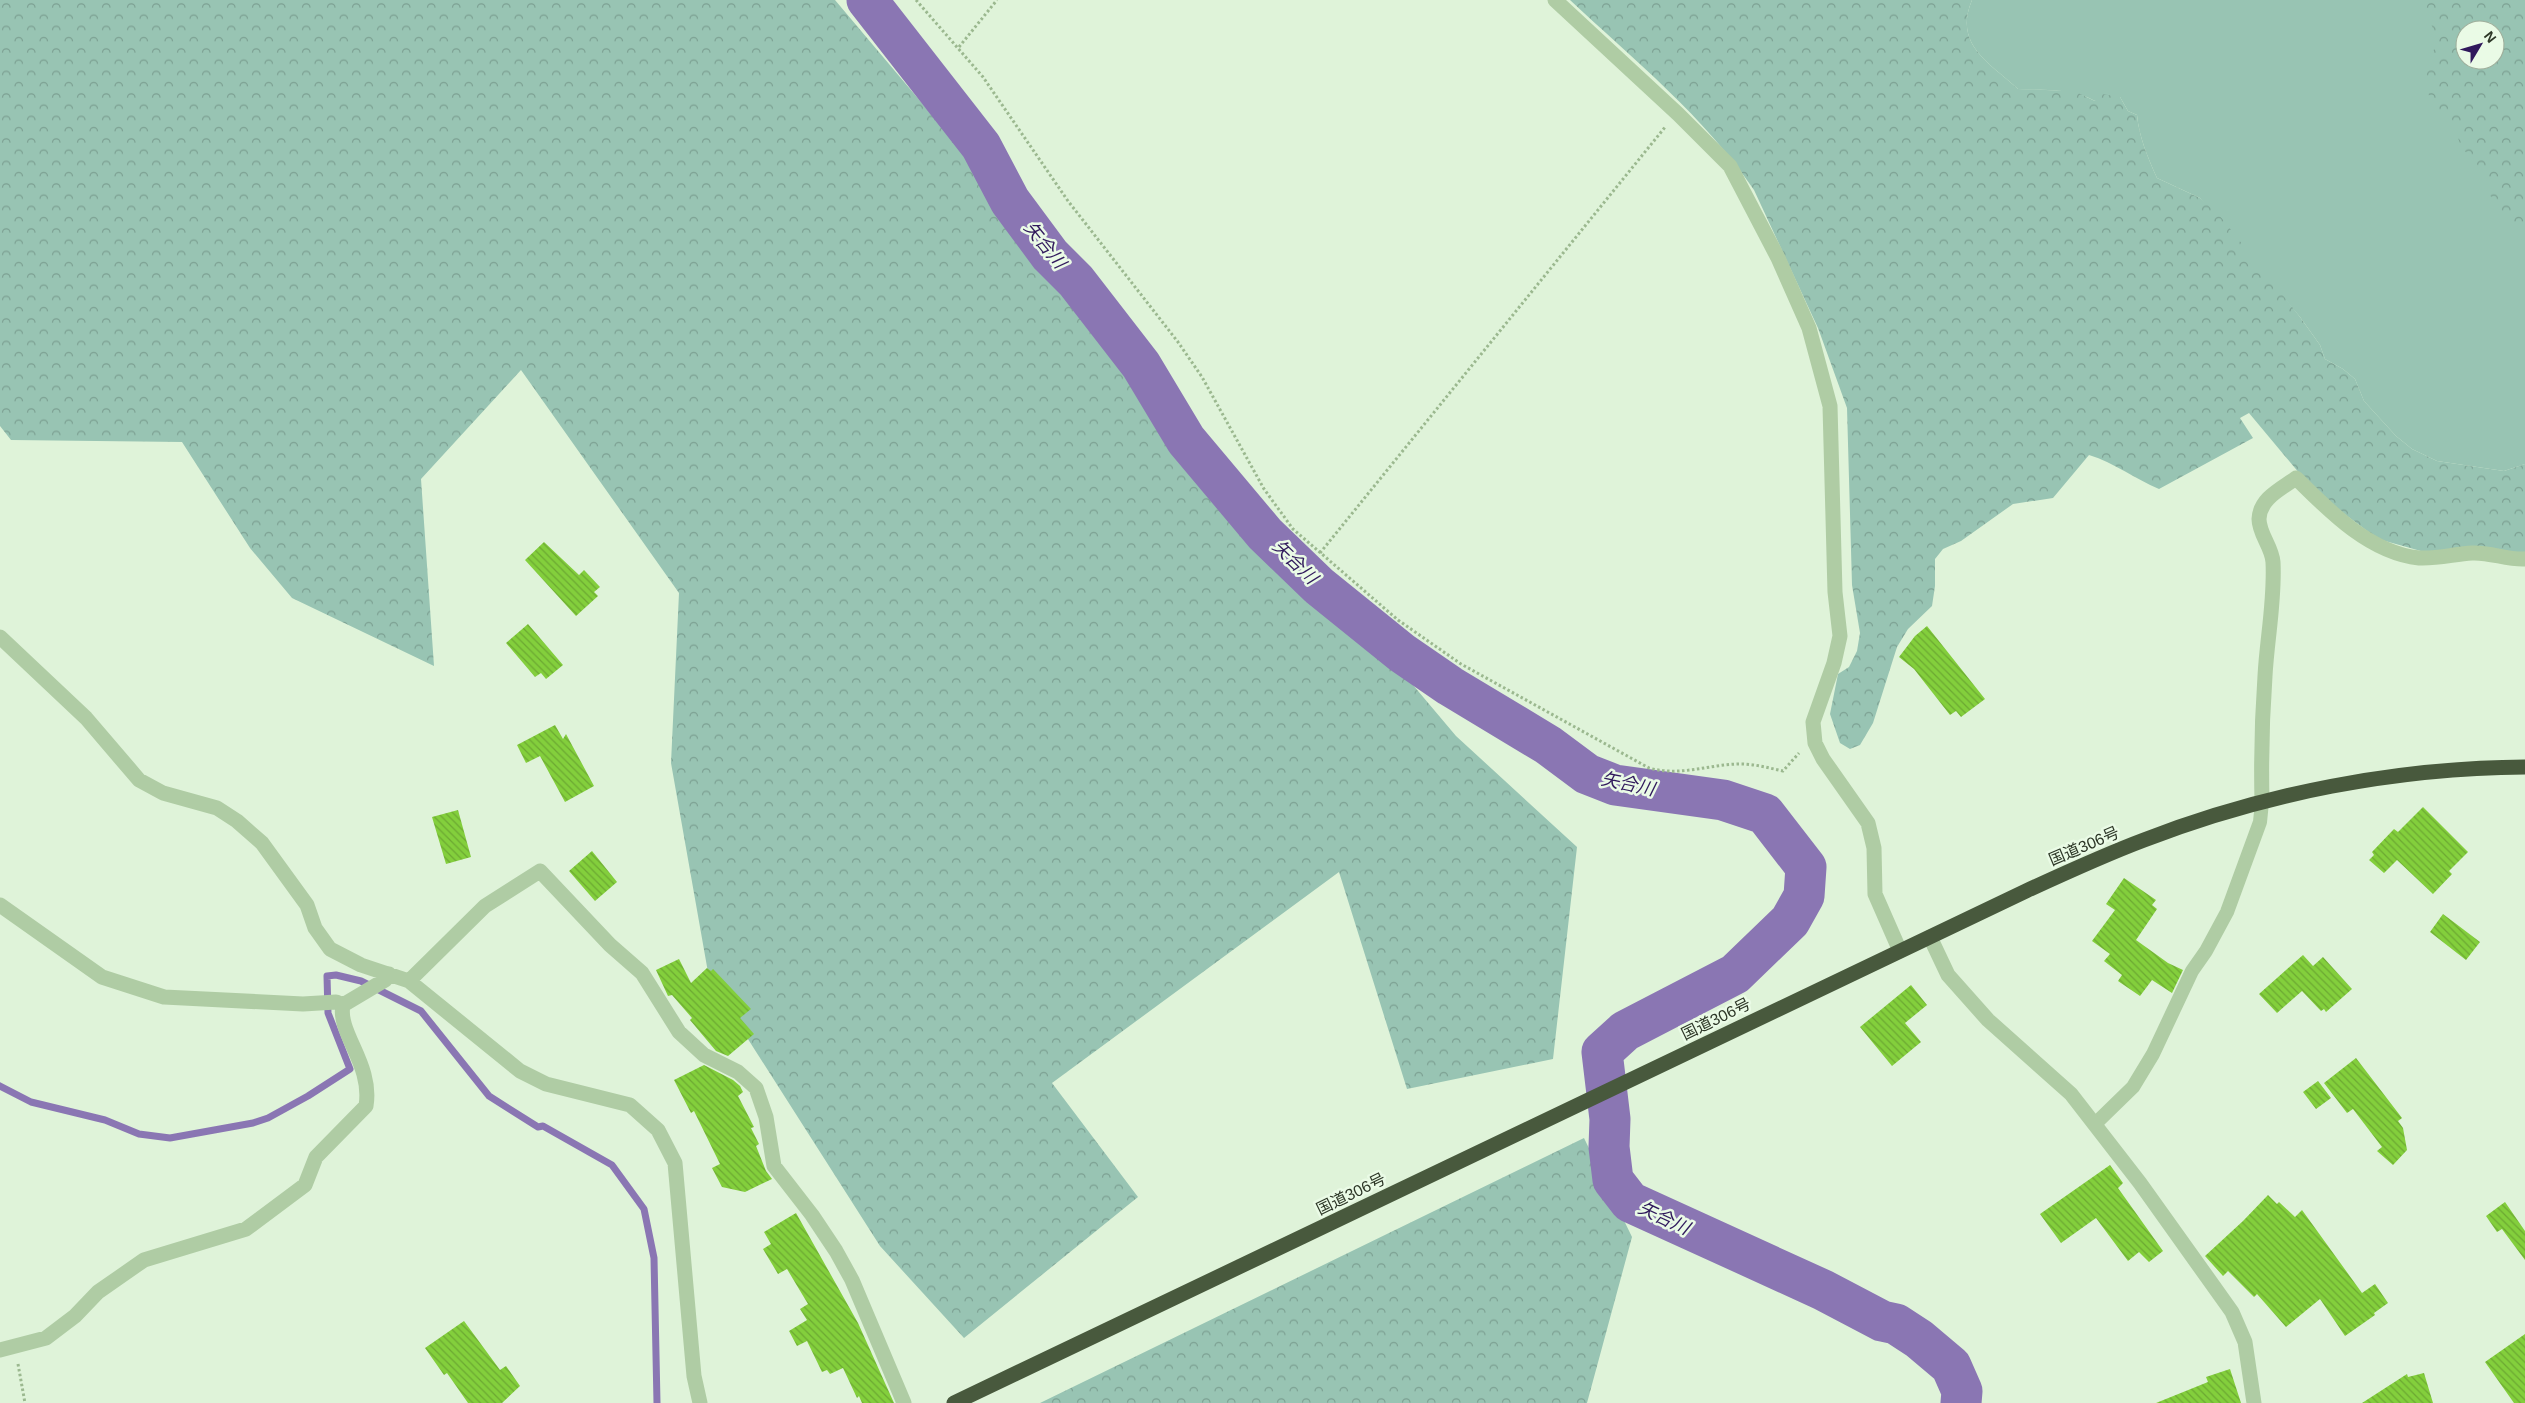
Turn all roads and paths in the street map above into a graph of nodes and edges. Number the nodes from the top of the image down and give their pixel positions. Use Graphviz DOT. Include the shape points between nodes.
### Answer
graph roads {
  1 [pos="916,0"];
  2 [pos="997,0"];
  3 [pos="1555,0"];
  4 [pos="959,47"];
  5 [pos="1678,114"];
  6 [pos="1320,553"];
  7 [pos="2525,559"];
  8 [pos="0,637"];
  9 [pos="1813,722"];
  10 [pos="2525,767"];
  11 [pos="2262,802"];
  12 [pos="0,905"];
  13 [pos="1930,937"];
  14 [pos="1900,950"];
  15 [pos="387,977"];
  16 [pos="409,981"];
  17 [pos="339,1004"];
  18 [pos="2095,1124"];
  19 [pos="7,1349"];
  20 [pos="25,1403"];
  21 [pos="700,1403"];
  22 [pos="904,1403"];
  23 [pos="954,1403"];
  24 [pos="2254,1403"];
  1 -- 4 [label="path"];
  2 -- 4 [label="path"];
  3 -- 5 [label="street"];
  4 -- 6 [label="path" via="1063,193 1188,356 1269,498 1293,528"];
  5 -- 6 [label="path"];
  5 -- 9 [label="street" via="1725,160 1738,178 1809,328 1830,406 1835,592 1840,636"];
  6 -- 9 [label="path" via="1398,620 1461,664 1649,768 1677,773 1741,764 1783,771 1802,750"];
  7 -- 11 [label="street" via="2473,553 2419,558 2375,543 2343,522 2296,478 2270,496 2259,519 2273,563 2272,616 2265,675"];
  8 -- 15 [label="street" via="86,718 139,780 163,793 217,808 237,821 262,843 307,905 315,928 330,949"];
  9 -- 14 [label="street" via="1815,743 1823,759 1868,823 1874,848 1875,894"];
  10 -- 11 [label="highway, 国道306号" via="2382,778"];
  11 -- 13 [label="highway, 国道306号" via="2145,839"];
  11 -- 18 [label="lane" via="2260,822 2227,912 2192,971 2153,1054 2133,1087"];
  12 -- 17 [label="street" via="102,976 164,997"];
  13 -- 14 [label="highway, 国道306号"];
  13 -- 18 [label="street" via="1948,975 1988,1020 2071,1094"];
  14 -- 23 [label="highway, 国道306号"];
  15 -- 16 [label="street"];
  15 -- 17 [label="street" via="362,995"];
  16 -- 21 [label="street" via="520,1071 546,1084 630,1105 658,1130 674,1163 694,1376"];
  16 -- 22 [label="street" via="485,906 540,871 610,945 642,973 680,1032 704,1055 738,1072 756,1088 766,1117 774,1166 812,1215 852,1280"];
  17 -- 19 [label="street" via="367,1082 366,1106 316,1157 306,1185 246,1229 144,1260 98,1292 75,1316 46,1338"];
  18 -- 24 [label="street" via="2232,1312 2245,1342"];
  19 -- 20 [label="path" via="23,1386"];
}
